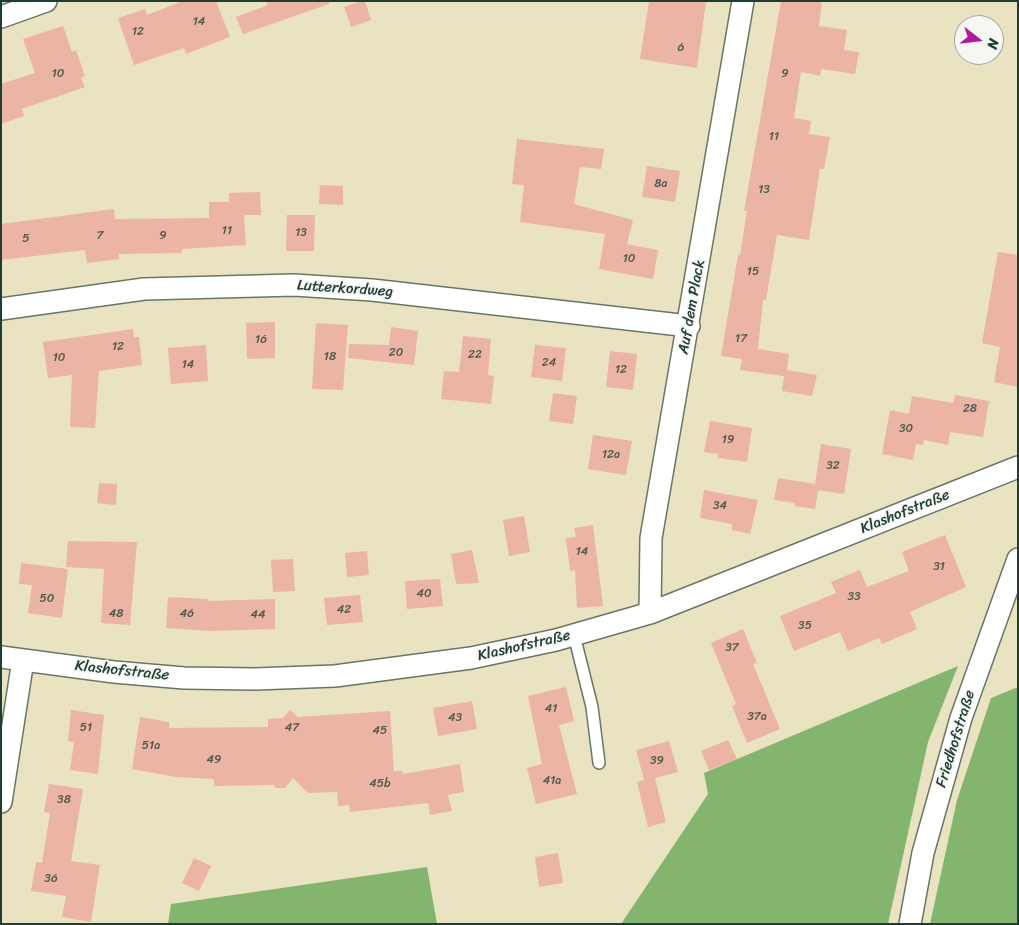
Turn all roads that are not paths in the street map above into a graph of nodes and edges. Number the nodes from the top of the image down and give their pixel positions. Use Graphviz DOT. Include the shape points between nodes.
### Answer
graph roads {
  1 [pos="46,1"];
  2 [pos="743,1"];
  3 [pos="1,17"];
  4 [pos="1,309"];
  5 [pos="689,326"];
  6 [pos="1018,467"];
  7 [pos="1018,559"];
  8 [pos="650,613"];
  9 [pos="574,634"];
  10 [pos="1,657"];
  11 [pos="23,660"];
  12 [pos="599,763"];
  13 [pos="1,802"];
  14 [pos="910,924"];
  1 -- 3 [label="street"];
  2 -- 5 [label="street, Auf dem Plack"];
  4 -- 5 [label="street, Lutterkordweg" via="144,289 294,285 372,290"];
  5 -- 8 [label="street, Auf dem Plack" via="651,538"];
  6 -- 8 [label="street, Klashofstraße"];
  7 -- 14 [label="street, Friedhofstraße" via="961,718 923,853"];
  8 -- 9 [label="street, Klashofstraße"];
  9 -- 11 [label="street, Klashofstraße" via="471,658 335,676 184,678"];
  9 -- 12 [label="lane" via="592,707"];
  10 -- 11 [label="street, Klashofstraße"];
  11 -- 13 [label="street"];
}
